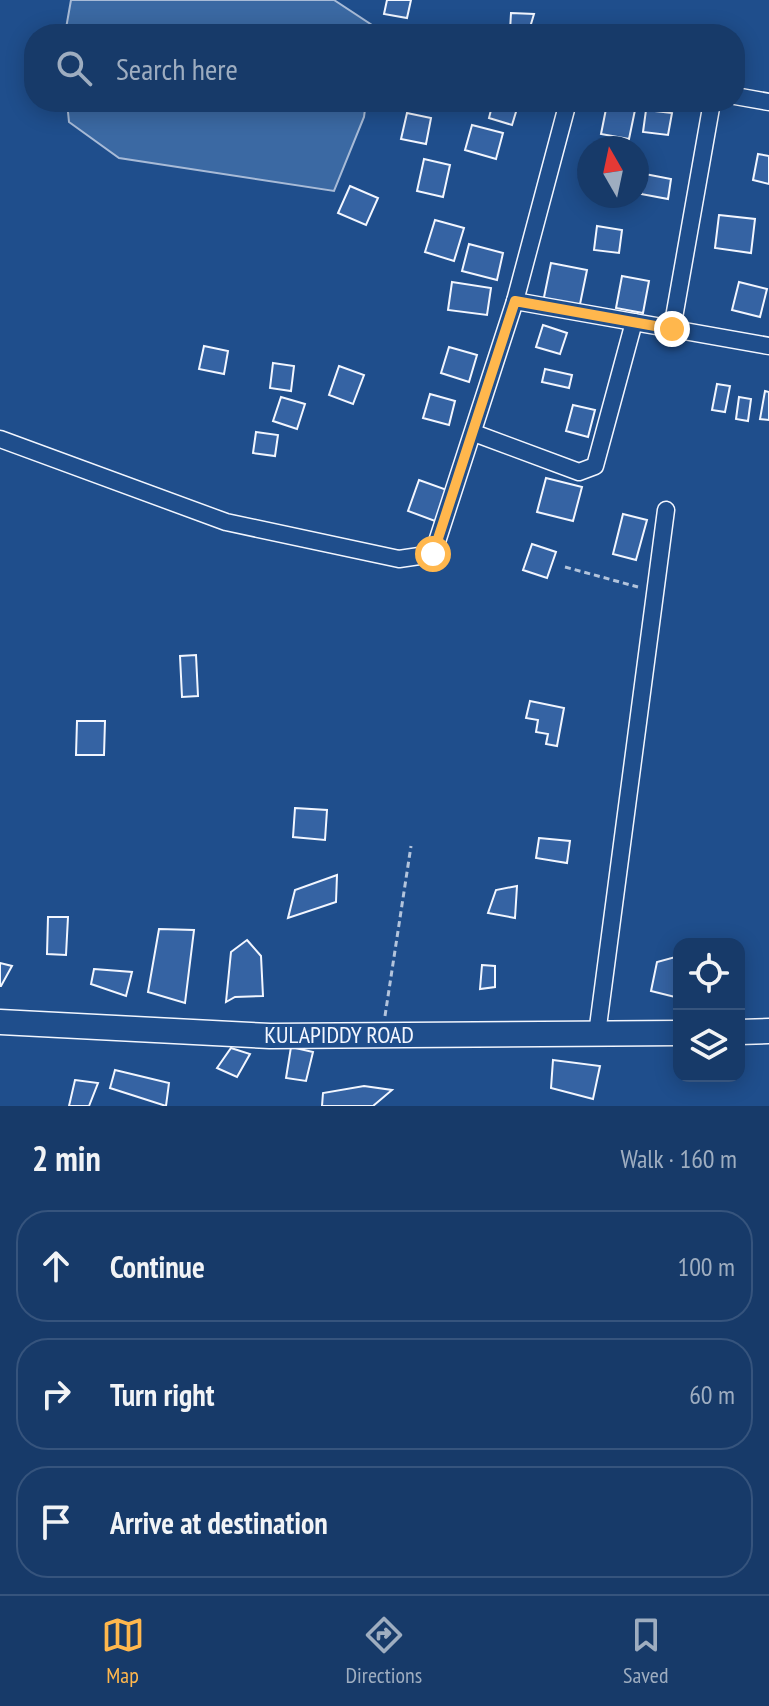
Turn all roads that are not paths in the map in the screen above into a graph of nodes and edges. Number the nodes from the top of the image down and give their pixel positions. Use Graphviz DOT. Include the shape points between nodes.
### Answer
graph roads {
  1 [pos="745,98"];
  2 [pos="769,102"];
  3 [pos="565,112"];
  4 [pos="710,112"];
  5 [pos="515,301"];
  6 [pos="634,322"];
  7 [pos="672,329"];
  8 [pos="769,346"];
  9 [pos="474,433"];
  10 [pos="0,439"];
  11 [pos="666,510"];
  12 [pos="0,1022"];
  13 [pos="769,1031"];
  14 [pos="745,1032"];
  15 [pos="673,1033"];
  16 [pos="597,1034"];
  1 -- 2 [label="street"];
  3 -- 5 [label="street"];
  4 -- 7 [label="street"];
  5 -- 6 [label="street"];
  5 -- 9 [label="street"];
  6 -- 7 [label="street"];
  6 -- 9 [label="street" via="595,466 579,472"];
  7 -- 8 [label="street"];
  9 -- 10 [label="street" via="433,554 399,559 226,522"];
  11 -- 16 [label="street"];
  12 -- 16 [label="main road, KULAPIDDY ROAD" via="270,1036"];
  13 -- 14 [label="main road"];
  15 -- 16 [label="main road, KULAPIDDY ROAD"];
}
